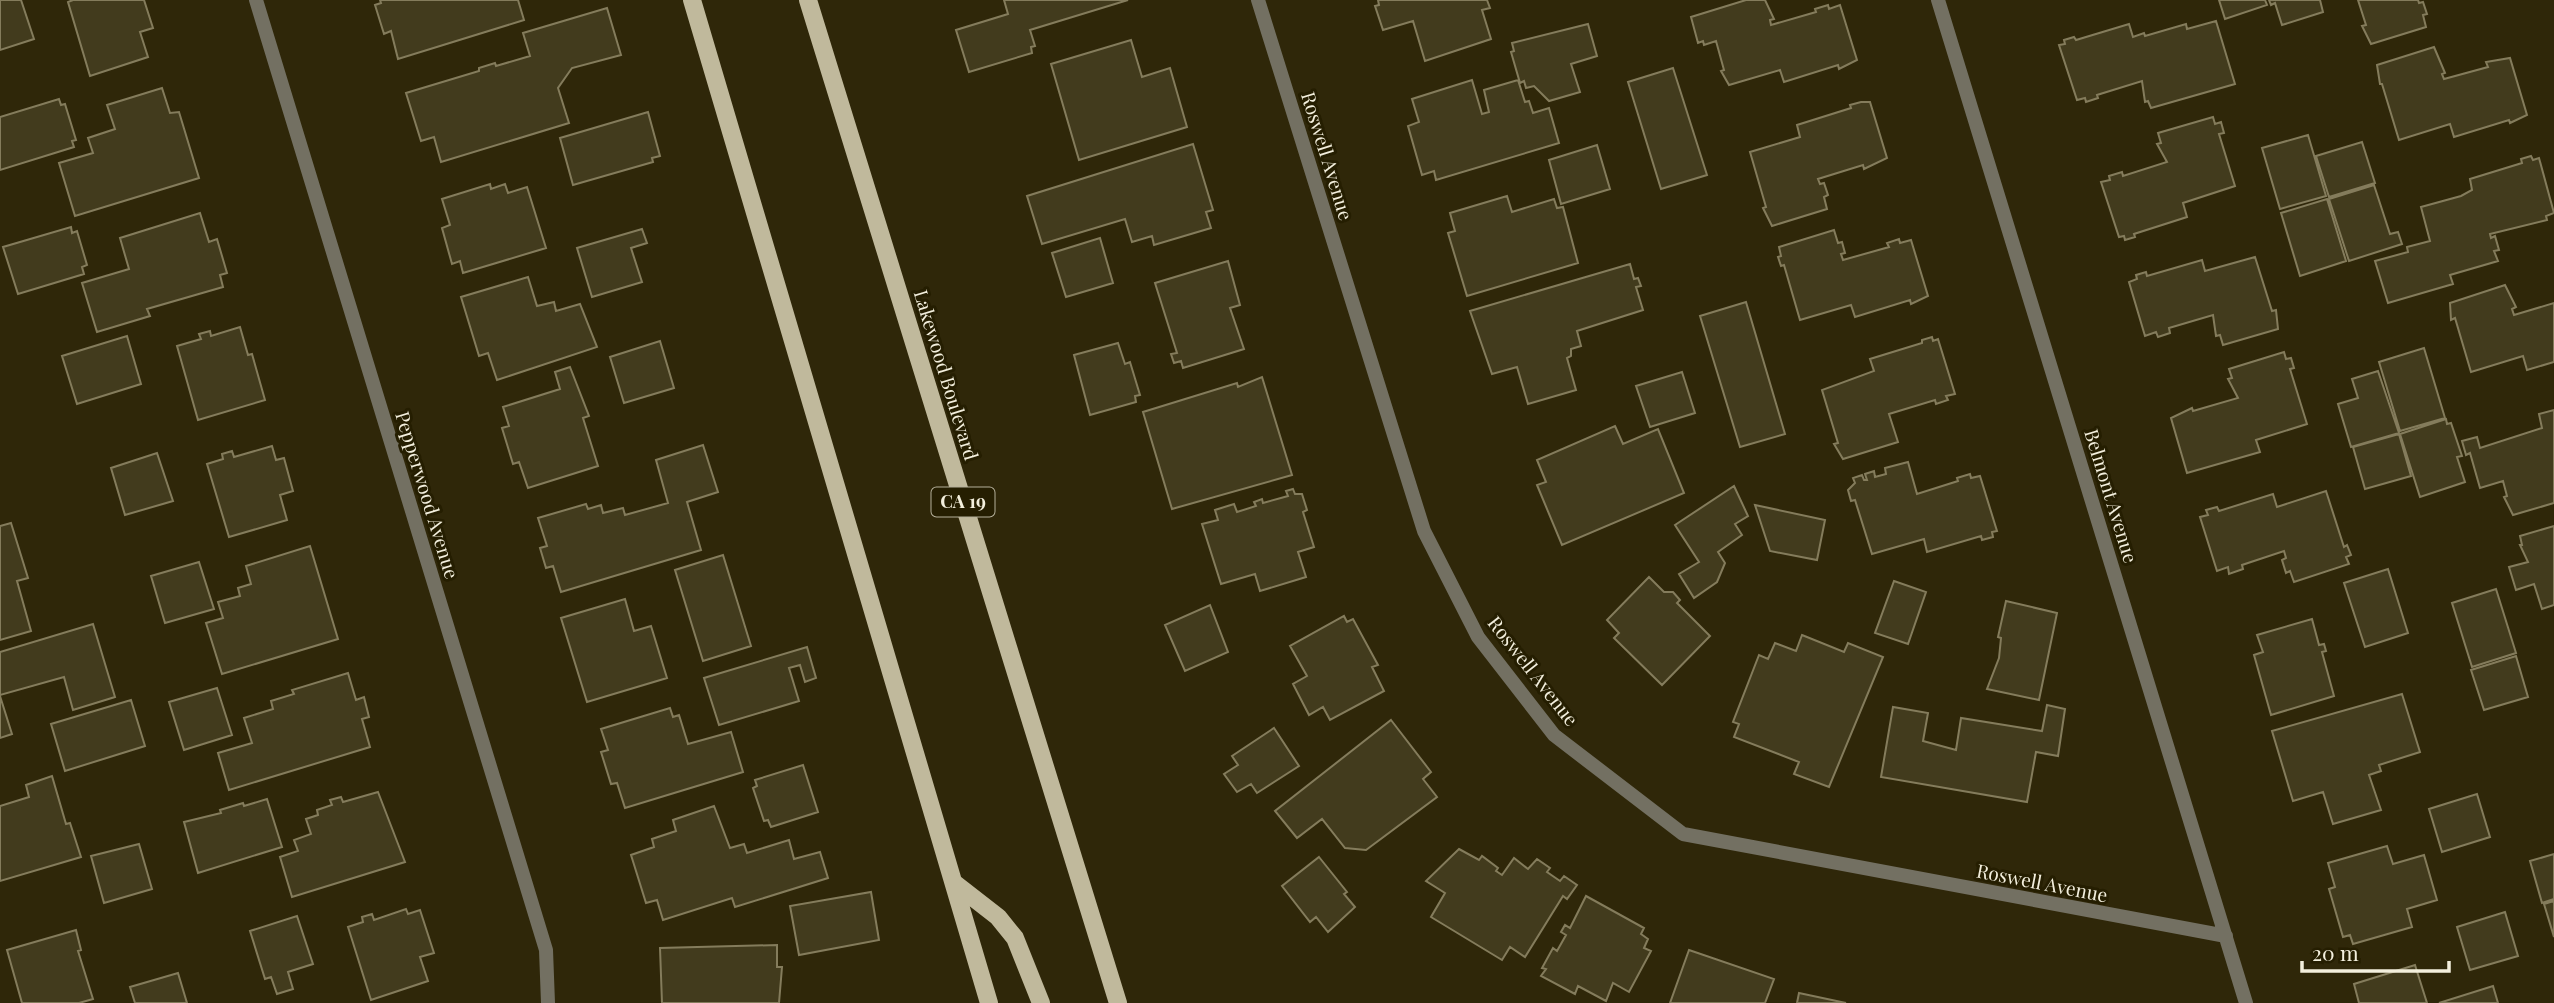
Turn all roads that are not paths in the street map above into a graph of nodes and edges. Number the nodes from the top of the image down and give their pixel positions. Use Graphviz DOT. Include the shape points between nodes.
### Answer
graph roads {
  1 [pos="256,0"];
  2 [pos="692,0"];
  3 [pos="808,0"];
  4 [pos="1258,0"];
  5 [pos="1938,0"];
  6 [pos="953,881"];
  7 [pos="2226,936"];
  8 [pos="548,1003"];
  9 [pos="989,1003"];
  10 [pos="1041,1003"];
  11 [pos="1118,1003"];
  12 [pos="2246,1003"];
  1 -- 8 [label="street, Pepperwood Avenue" via="547,950"];
  2 -- 6 [label="main road"];
  3 -- 11 [label="main road, Lakewood Boulevard / CA 19"];
  4 -- 7 [label="street, Roswell Avenue" via="1424,531 1478,637 1554,735 1683,834"];
  5 -- 7 [label="street, Belmont Avenue"];
  6 -- 9 [label="main road"];
  6 -- 10 [label="main road" via="998,917 1015,938"];
  7 -- 12 [label="street, Belmont Avenue"];
}
